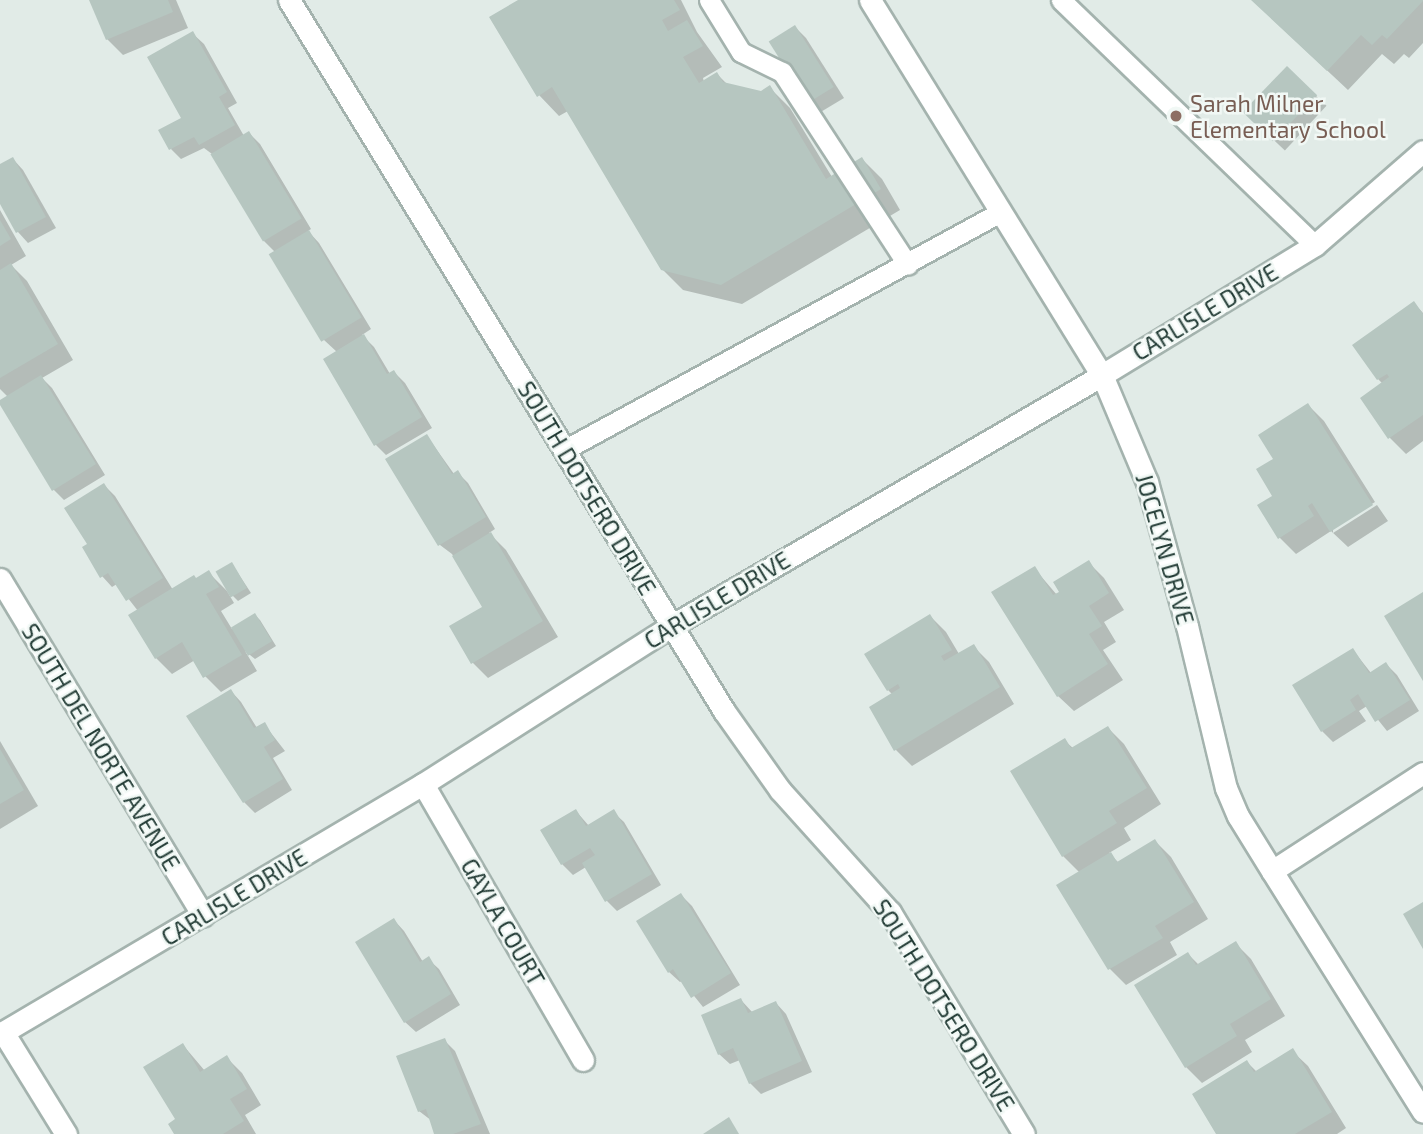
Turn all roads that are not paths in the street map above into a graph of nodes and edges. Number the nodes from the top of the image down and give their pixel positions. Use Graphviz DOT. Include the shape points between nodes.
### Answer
graph roads {
  1 [pos="289,0"];
  2 [pos="709,0"];
  3 [pos="870,0"];
  4 [pos="1061,0"];
  5 [pos="1423,151"];
  6 [pos="1001,212"];
  7 [pos="1315,245"];
  8 [pos="908,265"];
  9 [pos="1102,375"];
  10 [pos="564,450"];
  11 [pos="0,579"];
  12 [pos="671,626"];
  13 [pos="1423,773"];
  14 [pos="423,784"];
  15 [pos="1272,871"];
  16 [pos="203,916"];
  17 [pos="2,1033"];
  18 [pos="583,1060"];
  19 [pos="1423,1112"];
  20 [pos="66,1134"];
  21 [pos="1024,1134"];
  1 -- 10 [label="street, SOUTH DOTSERO DRIVE"];
  2 -- 8 [label="lane" via="741,52 782,72"];
  3 -- 6 [label="street, JOCELYN DRIVE"];
  4 -- 7 [label="lane"];
  5 -- 7 [label="street, CARLISLE DRIVE"];
  6 -- 8 [label="lane"];
  6 -- 9 [label="street, JOCELYN DRIVE"];
  7 -- 9 [label="street, CARLISLE DRIVE"];
  8 -- 10 [label="lane"];
  9 -- 12 [label="street, CARLISLE DRIVE"];
  9 -- 15 [label="street, JOCELYN DRIVE" via="1147,482 1226,788"];
  10 -- 12 [label="street, SOUTH DOTSERO DRIVE"];
  11 -- 16 [label="street, SOUTH DEL NORTE AVENUE"];
  12 -- 14 [label="street, CARLISLE DRIVE"];
  12 -- 21 [label="street, SOUTH DOTSERO DRIVE" via="780,790 890,912"];
  13 -- 15 [label="street"];
  14 -- 16 [label="street, CARLISLE DRIVE"];
  14 -- 18 [label="street, GAYLA COURT"];
  15 -- 19 [label="street, JOCELYN DRIVE"];
  16 -- 17 [label="street, CARLISLE DRIVE"];
  17 -- 20 [label="street"];
}
